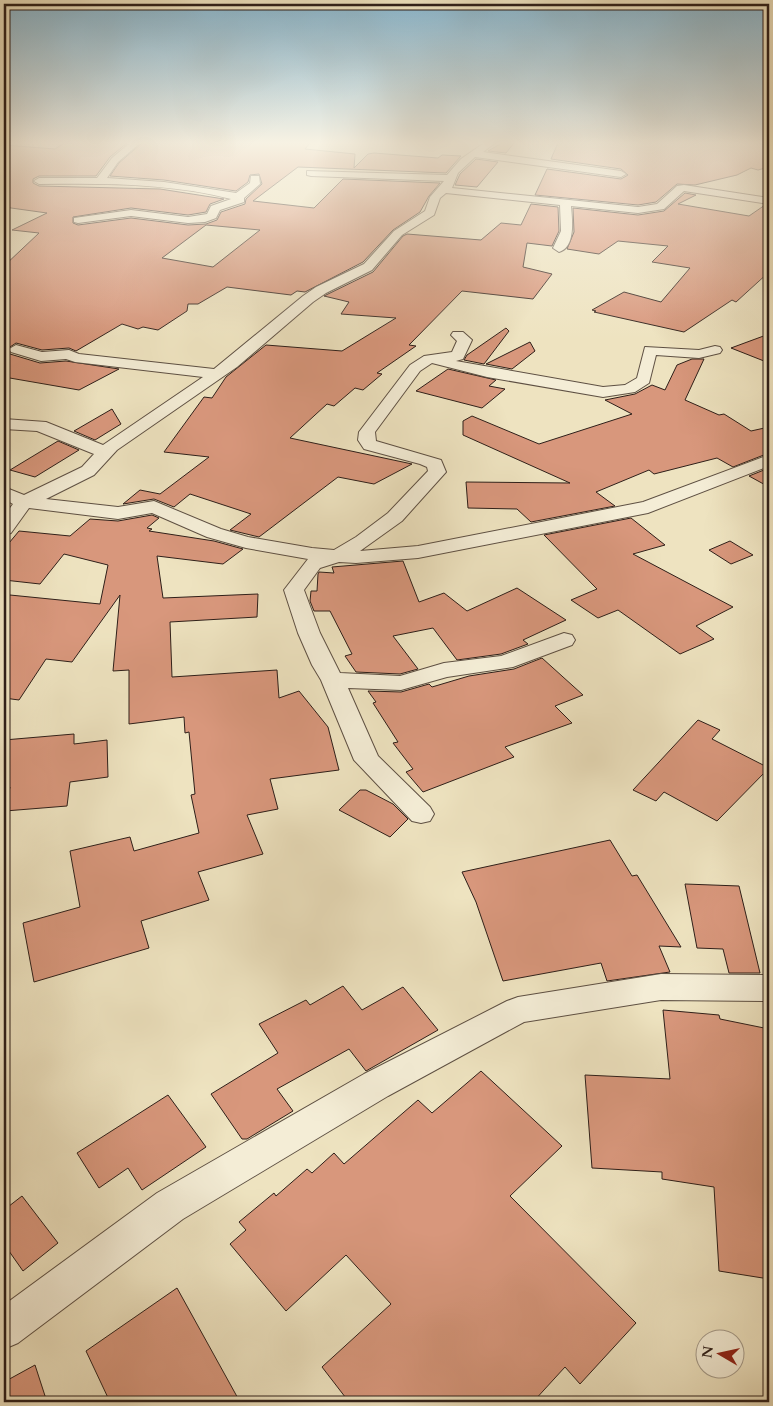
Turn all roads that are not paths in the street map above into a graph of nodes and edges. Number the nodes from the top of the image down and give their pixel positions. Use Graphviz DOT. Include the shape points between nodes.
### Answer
graph roads {
  1 [pos="215,209"];
  2 [pos="431,209"];
  3 [pos="566,209"];
  4 [pos="627,209"];
  5 [pos="655,209"];
  6 [pos="78,220"];
  7 [pos="559,248"];
  8 [pos="458,335"];
  9 [pos="16,349"];
  10 [pos="715,350"];
  11 [pos="429,359"];
  12 [pos="218,374"];
  13 [pos="4,424"];
  14 [pos="105,452"];
  15 [pos="769,460"];
  16 [pos="4,492"];
  17 [pos="24,502"];
  18 [pos="4,529"];
  19 [pos="337,556"];
  20 [pos="564,640"];
  21 [pos="333,680"];
  22 [pos="421,814"];
  23 [pos="769,988"];
  24 [pos="4,1329"];
  1 -- 6 [label="street" via="212,216 205,219 188,220 131,212"];
  2 -- 12 [label="street" via="430,213 398,233 374,263 321,290"];
  3 -- 7 [label="street" via="567,231"];
  4 -- 5 [label="street"];
  8 -- 11 [label="street" via="465,340 458,356"];
  9 -- 12 [label="street" via="41,357 68,354 75,358"];
  10 -- 11 [label="street" via="699,354 650,350 644,380 630,389 603,392"];
  11 -- 19 [label="street" via="415,368 367,432 366,440 370,445 435,464 437,472 395,517"];
  12 -- 14 [label="street"];
  13 -- 14 [label="street" via="40,426"];
  14 -- 17 [label="street" via="88,470 67,483"];
  15 -- 19 [label="street" via="648,507 418,552"];
  16 -- 17 [label="street"];
  17 -- 18 [label="street"];
  17 -- 19 [label="street" via="118,513 154,507 214,534"];
  19 -- 21 [label="street" via="313,564 294,590 323,666"];
  20 -- 21 [label="street" via="504,662 444,670 401,683"];
  21 -- 22 [label="street" via="367,760"];
  23 -- 24 [label="street" via="661,987 518,1010 376,1085 170,1206"];
}
